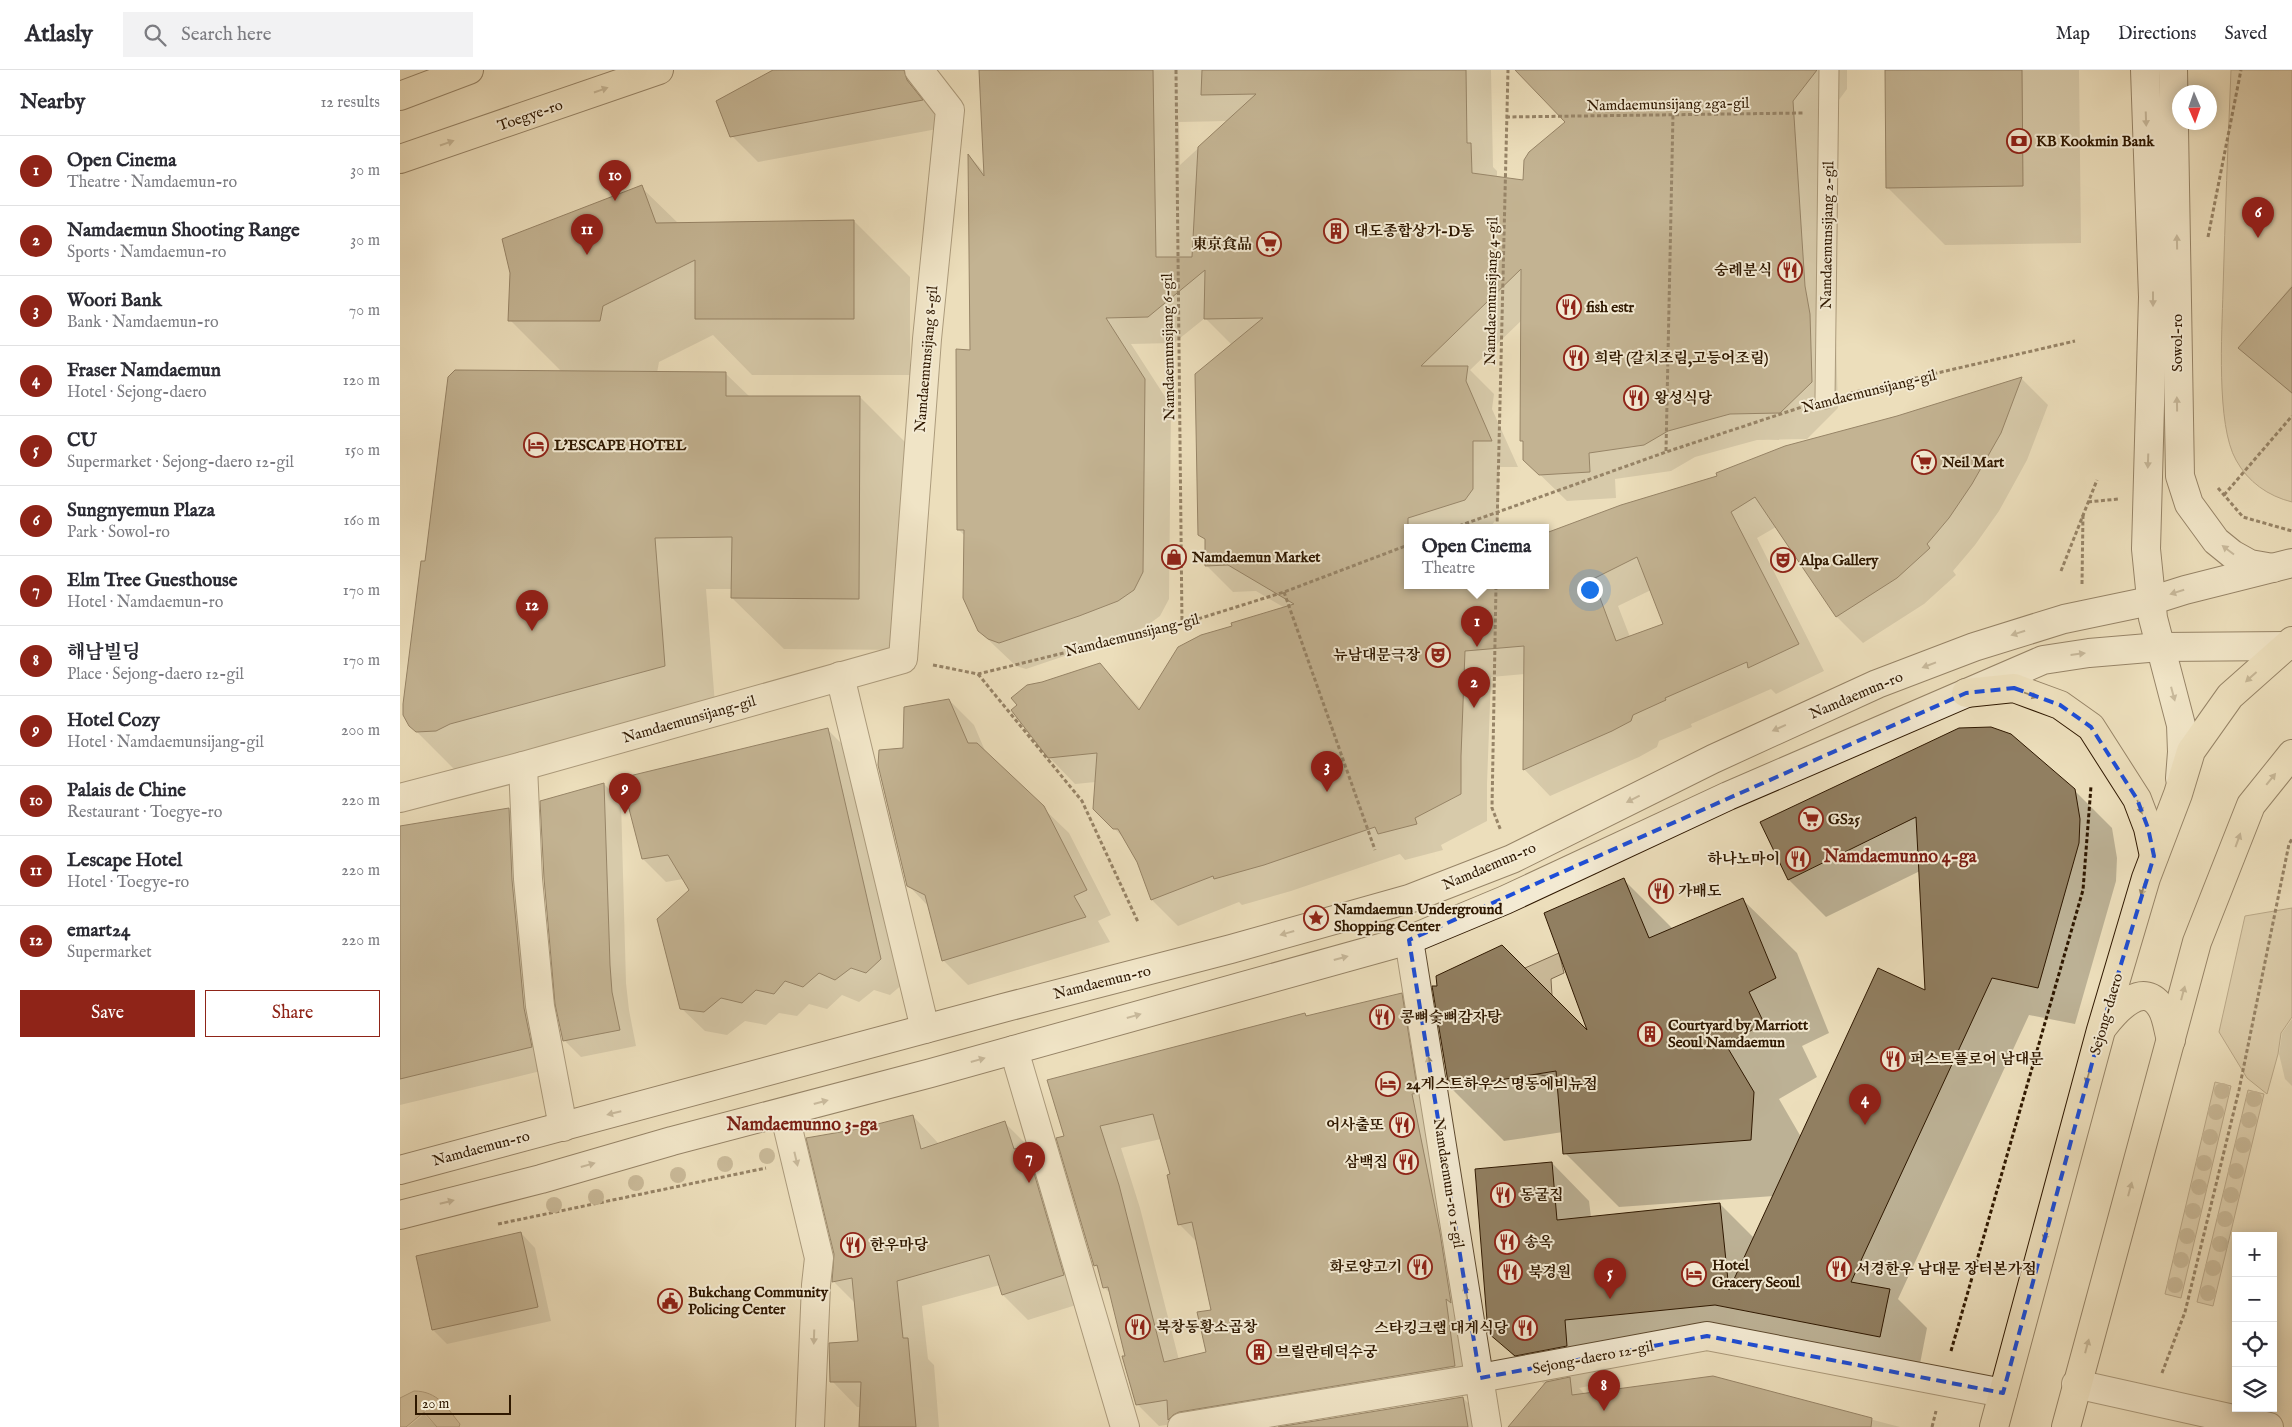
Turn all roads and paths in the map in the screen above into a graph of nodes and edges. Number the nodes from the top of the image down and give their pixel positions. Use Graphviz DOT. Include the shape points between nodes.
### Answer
graph roads {
  1 [pos="469,70"];
  2 [pos="659,70"];
  3 [pos="919,70"];
  4 [pos="1176,70"];
  5 [pos="1508,70"];
  6 [pos="1829,70"];
  7 [pos="2144,70"];
  8 [pos="2174,70"];
  9 [pos="400,96"];
  10 [pos="1830,113"];
  11 [pos="1673,114"];
  12 [pos="1506,117"];
  13 [pos="400,158"];
  14 [pos="2075,341"];
  15 [pos="1825,399"];
  16 [pos="2292,416"];
  17 [pos="1666,452"];
  18 [pos="2096,480"];
  19 [pos="2212,481"];
  20 [pos="2224,495"];
  21 [pos="1498,512"];
  22 [pos="1464,524"];
  23 [pos="1497,524"];
  24 [pos="2292,531"];
  25 [pos="1404,547"];
  26 [pos="2282,566"];
  27 [pos="2061,571"];
  28 [pos="1496,589"];
  29 [pos="1284,592"];
  30 [pos="2150,600"];
  31 [pos="1182,624"];
  32 [pos="2290,644"];
  33 [pos="2160,647"];
  34 [pos="903,658"];
  35 [pos="978,674"];
  36 [pos="840,676"];
  37 [pos="1966,693"];
  38 [pos="2292,754"];
  39 [pos="523,766"];
  40 [pos="2092,782"];
  41 [pos="2178,794"];
  42 [pos="400,798"];
  43 [pos="2292,839"];
  44 [pos="1375,850"];
  45 [pos="2154,856"];
  46 [pos="1512,859"];
  47 [pos="1138,922"];
  48 [pos="1409,940"];
  49 [pos="925,1029"];
  50 [pos="2101,1030"];
  51 [pos="2171,1040"];
  52 [pos="1014,1050"];
  53 [pos="784,1112"];
  54 [pos="563,1126"];
  55 [pos="769,1167"];
  56 [pos="400,1170"];
  57 [pos="400,1215"];
  58 [pos="497,1224"];
  59 [pos="1480,1378"];
  60 [pos="1943,1382"];
  61 [pos="2076,1384"];
  62 [pos="2003,1393"];
  63 [pos="2152,1401"];
  64 [pos="810,1427"];
  65 [pos="1125,1427"];
  66 [pos="1182,1427"];
  67 [pos="1487,1427"];
  68 [pos="1932,1427"];
  69 [pos="1994,1427"];
  70 [pos="2066,1427"];
  71 [pos="2269,1427"];
  1 -- 9 [label="main road"];
  13 -- 2 [label="main road, Toegye-ro, one-way"];
  3 -- 34 [label="main road, Namdaemunsijang 8-gil" via="950,110 927,339"];
  4 -- 31 [label="path, Namdaemunsijang 6-gil"];
  5 -- 12 [label="path, Namdaemunsijang 4-gil"];
  6 -- 10 [label="lane, Namdaemunsijang 2-gil"];
  7 -- 30 [label="main road, Sowol-ro, one-way" via="2153,297 2146,549"];
  26 -- 8 [label="main road, Sowol-ro, one-way" via="2250,564 2216,541 2189,504 2180,476"];
  10 -- 11 [label="path, Namdaemunsijang 2ga-gil"];
  10 -- 15 [label="lane, Namdaemunsijang 2-gil"];
  11 -- 12 [label="path, Namdaemunsijang 2ga-gil"];
  11 -- 17 [label="path"];
  12 -- 21 [label="path, Namdaemunsijang 4-gil"];
  14 -- 15 [label="path, Namdaemunsijang-gil"];
  15 -- 17 [label="path, Namdaemunsijang-gil"];
  16 -- 20 [label="path"];
  17 -- 21 [label="path, Namdaemunsijang-gil"];
  18 -- 27 [label="path"];
  19 -- 20 [label="path"];
  20 -- 24 [label="path" via="2243,517"];
  21 -- 22 [label="path, Namdaemunsijang-gil"];
  21 -- 23 [label="path"];
  25 -- 29 [label="path, Namdaemunsijang-gil"];
  26 -- 30 [label="main road, Namdaemun-ro, one-way"];
  28 -- 46 [label="path" via="1492,808"];
  29 -- 31 [label="path, Namdaemunsijang-gil"];
  29 -- 44 [label="path"];
  30 -- 33 [label="main road, Sowol-ro"];
  30 -- 46 [label="main road, Namdaemun-ro, one-way" via="2064,618 1974,647 1877,684 1713,758"];
  31 -- 35 [label="path, Namdaemunsijang-gil"];
  32 -- 33 [label="main road"];
  32 -- 41 [label="main road, Sejong-daero, one-way" via="2230,696 2191,752"];
  37 -- 33 [label="main road, one-way" via="2043,660 2089,652"];
  33 -- 41 [label="main road, one-way" via="2181,725"];
  34 -- 35 [label="path, Namdaemunsijang-gil"];
  34 -- 36 [label="main road, Namdaemunsijang-gil"];
  35 -- 47 [label="path" via="1082,801"];
  36 -- 39 [label="main road, Namdaemunsijang-gil"];
  36 -- 49 [label="main road"];
  37 -- 45 [label="main road, one-way" via="2014,688 2060,705 2091,727 2137,799"];
  37 -- 48 [label="main road"];
  51 -- 38 [label="main road, one-way" via="2197,942 2251,805"];
  39 -- 42 [label="main road, Namdaemunsijang-gil"];
  39 -- 54 [label="main road" via="528,879 540,1006"];
  40 -- 60 [label="path" via="2083,890"];
  41 -- 45 [label="main road, Sejong-daero"];
  43 -- 63 [label="path" via="2239,1090 2185,1312"];
  45 -- 50 [label="main road, Sejong-daero, one-way"];
  46 -- 49 [label="main road, Namdaemun-ro, one-way" via="1409,899"];
  52 -- 48 [label="main road, one-way"];
  59 -- 48 [label="main road, Namdaemun-ro 1-gil, one-way"];
  49 -- 54 [label="main road, Namdaemun-ro, one-way"];
  50 -- 51 [label="main road" via="2133,997 2146,997 2154,999 2162,1008"];
  50 -- 62 [label="main road, Sejong-daero, one-way"];
  61 -- 51 [label="main road, one-way"];
  53 -- 52 [label="main road, one-way"];
  52 -- 65 [label="main road"];
  57 -- 53 [label="main road, one-way"];
  53 -- 64 [label="main road, one-way" via="819,1258"];
  54 -- 56 [label="main road, Namdaemun-ro"];
  55 -- 58 [label="path"];
  59 -- 60 [label="main road, Sejong-daero 12-gil" via="1706,1336"];
  59 -- 66 [label="main road, Sejong-daero 12-gil"];
  59 -- 67 [label="main road, Namdaemun-ro 1-gil"];
  60 -- 62 [label="main road, Sejong-daero 12-gil"];
  60 -- 68 [label="path"];
  61 -- 63 [label="main road"];
  61 -- 70 [label="main road"];
  62 -- 69 [label="main road, Sejong-daero"];
  63 -- 71 [label="main road"];
}
